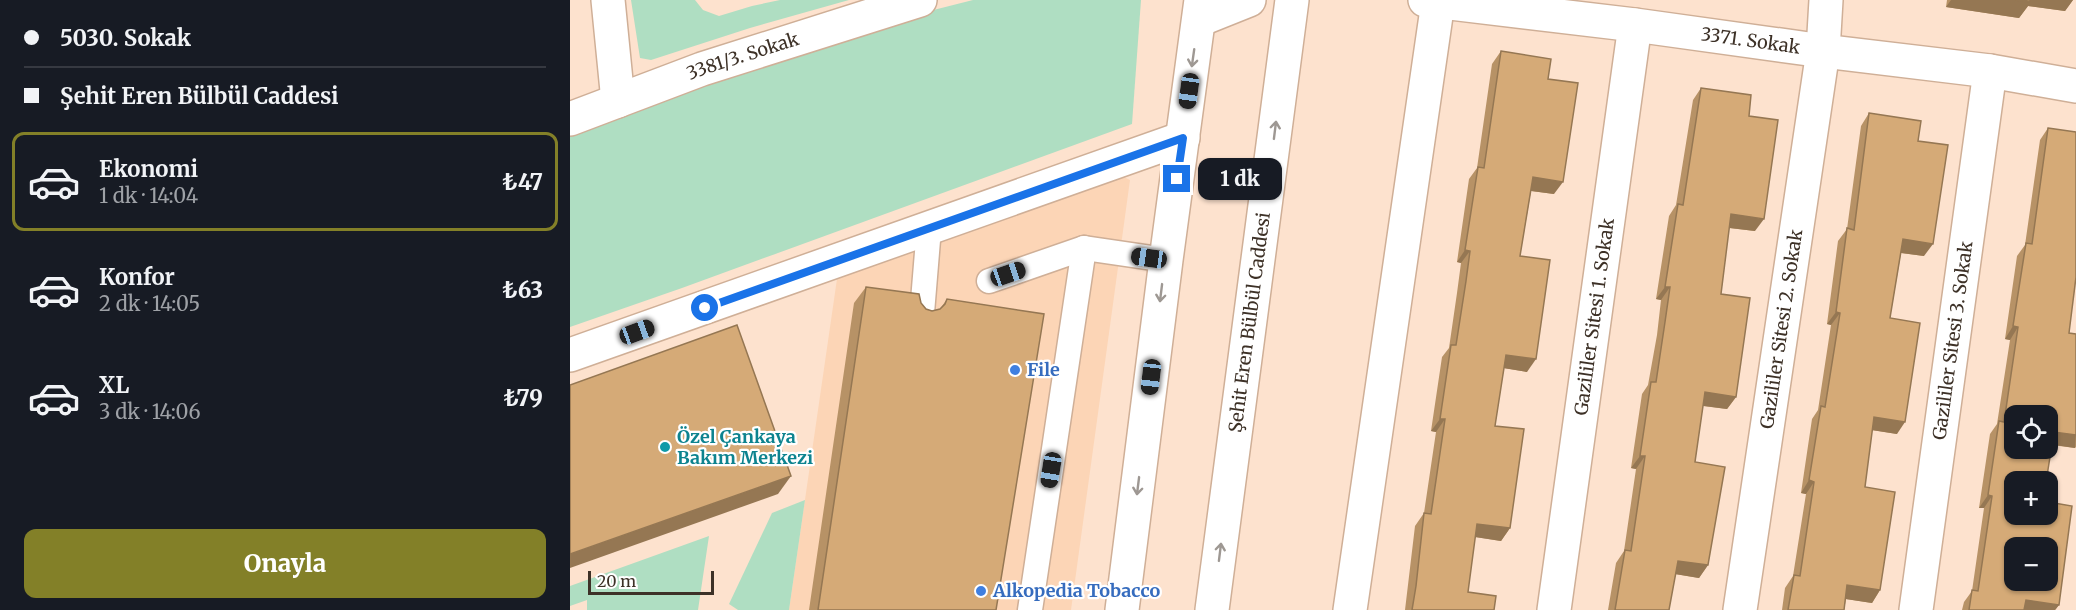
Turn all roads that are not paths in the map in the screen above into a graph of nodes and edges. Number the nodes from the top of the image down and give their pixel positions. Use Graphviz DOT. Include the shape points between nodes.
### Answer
graph roads {
  1 [pos="608,0"];
  2 [pos="920,0"];
  3 [pos="1249,0"];
  4 [pos="1292,0"];
  5 [pos="1826,0"];
  6 [pos="1432,1"];
  7 [pos="1200,10"];
  8 [pos="1635,24"];
  9 [pos="1823,51"];
  10 [pos="1990,71"];
  11 [pos="2076,86"];
  12 [pos="618,101"];
  13 [pos="570,119"];
  14 [pos="1183,138"];
  15 [pos="929,228"];
  16 [pos="1084,248"];
  17 [pos="1166,260"];
  18 [pos="989,281"];
  19 [pos="922,313"];
  20 [pos="570,355"];
  21 [pos="1030,610"];
  22 [pos="1122,610"];
  23 [pos="1212,610"];
  24 [pos="1350,610"];
  25 [pos="1554,610"];
  26 [pos="1740,610"];
  27 [pos="1916,610"];
  1 -- 12 [label="street"];
  2 -- 12 [label="street, 3381/3. Sokak" via="702,69"];
  3 -- 7 [label="street"];
  23 -- 4 [label="street, Şehit Eren Bülbül Caddesi, one-way"];
  5 -- 9 [label="street, Gazililer Sitesi 2. Sokak"];
  6 -- 8 [label="street, 3371. Sokak"];
  6 -- 24 [label="street"];
  7 -- 14 [label="street, one-way"];
  8 -- 9 [label="street, 3371. Sokak"];
  8 -- 25 [label="street, Gazililer Sitesi 1. Sokak"];
  9 -- 10 [label="street, 3371. Sokak"];
  9 -- 26 [label="street, Gazililer Sitesi 2. Sokak"];
  10 -- 11 [label="street, 3371. Sokak"];
  10 -- 27 [label="street, Gazililer Sitesi 3. Sokak"];
  12 -- 13 [label="street, 3381/3. Sokak"];
  14 -- 15 [label="street"];
  14 -- 17 [label="street"];
  15 -- 19 [label="lane"];
  15 -- 20 [label="street"];
  16 -- 17 [label="lane"];
  16 -- 18 [label="lane"];
  16 -- 21 [label="lane"];
  17 -- 22 [label="street, one-way"];
}
